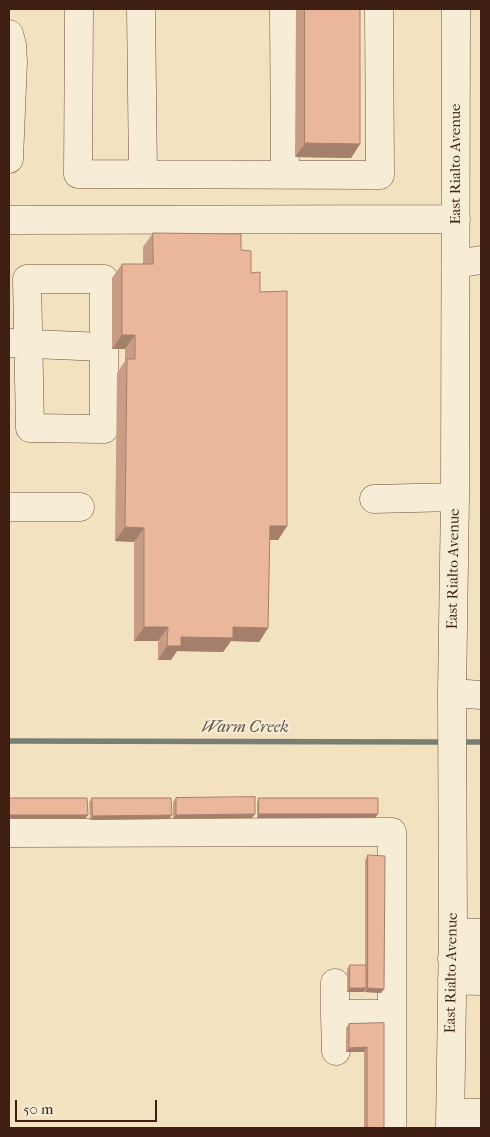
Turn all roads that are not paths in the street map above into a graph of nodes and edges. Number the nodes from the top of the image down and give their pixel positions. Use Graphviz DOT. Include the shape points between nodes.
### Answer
graph roads {
  1 [pos="79,9"];
  2 [pos="142,9"];
  3 [pos="284,9"];
  4 [pos="379,9"];
  5 [pos="456,9"];
  6 [pos="9,34"];
  7 [pos="9,159"];
  8 [pos="143,174"];
  9 [pos="284,174"];
  10 [pos="456,219"];
  11 [pos="9,220"];
  12 [pos="468,262"];
  13 [pos="18,344"];
  14 [pos="103,347"];
  15 [pos="455,497"];
  16 [pos="374,499"];
  17 [pos="80,506"];
  18 [pos="9,507"];
  19 [pos="481,695"];
  20 [pos="452,702"];
  21 [pos="9,833"];
  22 [pos="453,932"];
  23 [pos="481,933"];
  24 [pos="481,960"];
  25 [pos="452,970"];
  26 [pos="481,981"];
  27 [pos="335,983"];
  28 [pos="335,1014"];
  29 [pos="392,1014"];
  30 [pos="336,1050"];
  31 [pos="481,1113"];
  32 [pos="450,1121"];
  33 [pos="392,1128"];
  1 -- 8 [label="street" via="78,174"];
  2 -- 8 [label="street"];
  3 -- 9 [label="street"];
  4 -- 9 [label="street" via="380,175"];
  5 -- 10 [label="street, East Rialto Avenue"];
  6 -- 7 [label="street" via="13,62"];
  8 -- 9 [label="street"];
  10 -- 11 [label="street"];
  10 -- 12 [label="street, East Rialto Avenue"];
  12 -- 15 [label="street, East Rialto Avenue"];
  13 -- 14 [label="street"];
  13 -- 14 [label="street" via="27,279 104,279"];
  13 -- 14 [label="street" via="30,428 52,430 104,429"];
  15 -- 16 [label="street"];
  15 -- 20 [label="street, East Rialto Avenue"];
  17 -- 18 [label="street"];
  19 -- 20 [label="street"];
  20 -- 22 [label="street, East Rialto Avenue"];
  21 -- 29 [label="street" via="392,832"];
  22 -- 23 [label="street"];
  22 -- 25 [label="street, East Rialto Avenue"];
  24 -- 25 [label="street"];
  25 -- 26 [label="street"];
  25 -- 32 [label="street, East Rialto Avenue"];
  27 -- 28 [label="street"];
  28 -- 29 [label="street"];
  28 -- 30 [label="street"];
  29 -- 33 [label="street"];
  31 -- 32 [label="street"];
}
